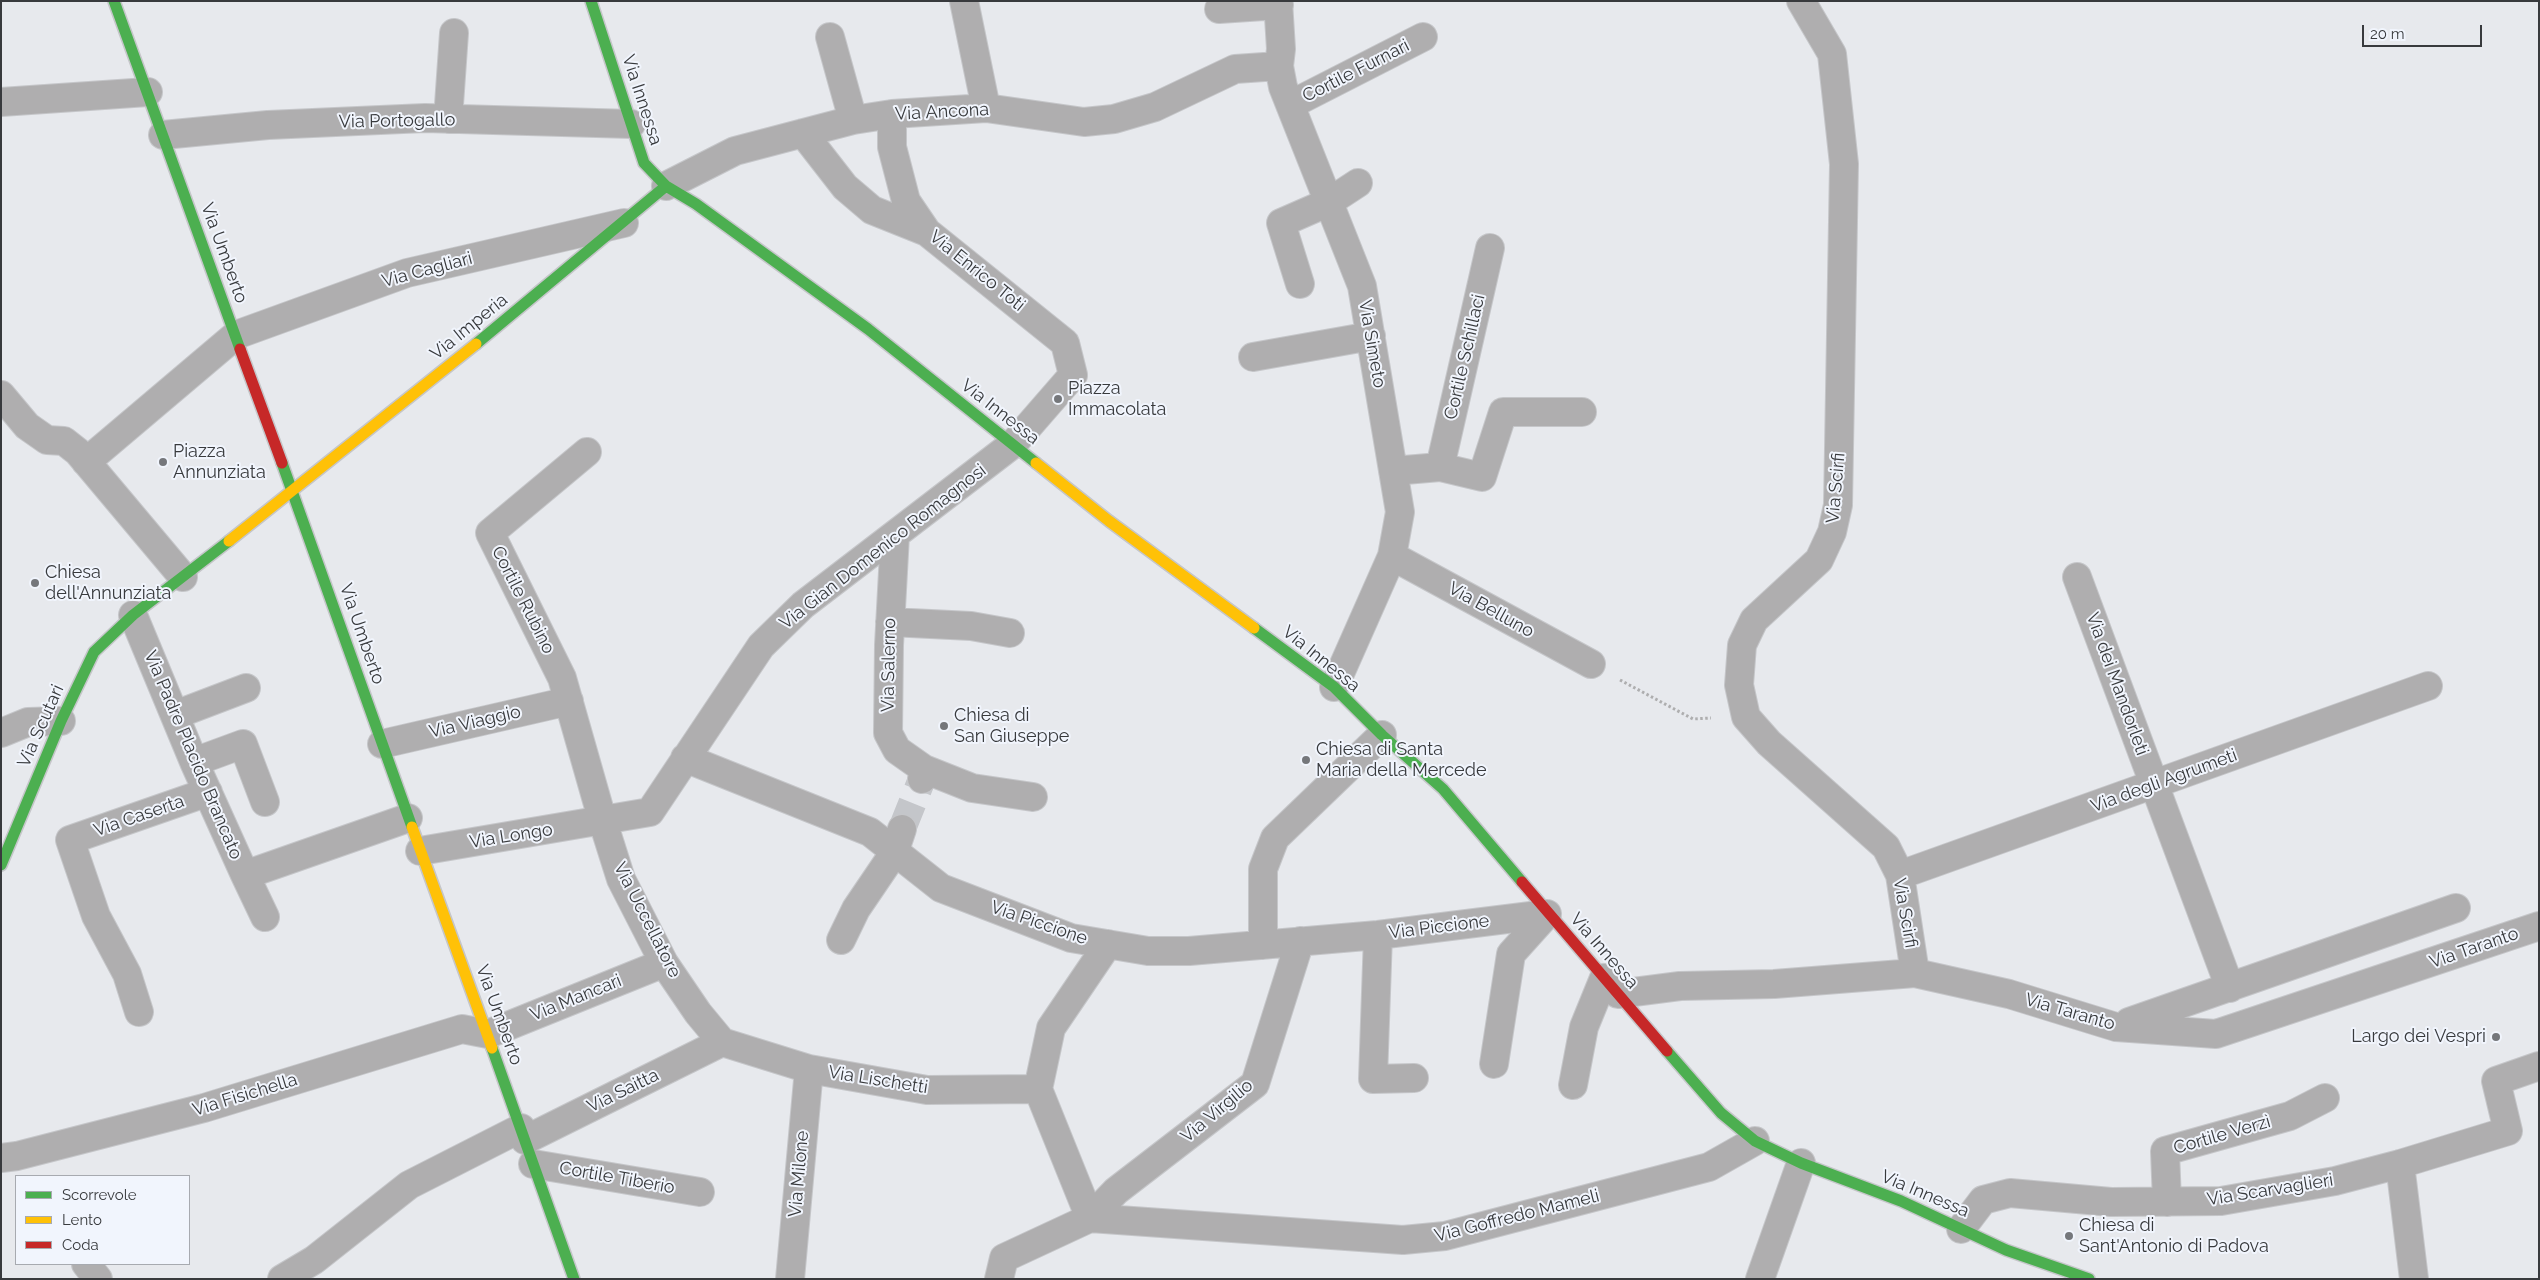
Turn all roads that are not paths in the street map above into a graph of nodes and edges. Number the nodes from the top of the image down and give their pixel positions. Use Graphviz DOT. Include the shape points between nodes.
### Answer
graph roads {
  1 [pos="114,1"];
  2 [pos="591,1"];
  3 [pos="964,1"];
  4 [pos="1802,1"];
  5 [pos="1279,3"];
  6 [pos="1219,9"];
  7 [pos="454,33"];
  8 [pos="830,37"];
  9 [pos="1423,37"];
  10 [pos="1279,66"];
  11 [pos="148,92"];
  12 [pos="1,102"];
  13 [pos="1290,105"];
  14 [pos="986,108"];
  15 [pos="892,114"];
  16 [pos="448,119"];
  17 [pos="853,120"];
  18 [pos="631,124"];
  19 [pos="803,133"];
  20 [pos="163,135"];
  21 [pos="1358,183"];
  22 [pos="666,186"];
  23 [pos="1329,202"];
  24 [pos="624,223"];
  25 [pos="927,232"];
  26 [pos="1490,248"];
  27 [pos="1300,284"];
  28 [pos="236,335"];
  29 [pos="1372,336"];
  30 [pos="1253,357"];
  31 [pos="1070,358"];
  32 [pos="1,395"];
  33 [pos="1582,412"];
  34 [pos="1013,444"];
  35 [pos="586,452"];
  36 [pos="86,462"];
  37 [pos="1440,467"];
  38 [pos="1393,471"];
  39 [pos="292,493"];
  40 [pos="895,535"];
  41 [pos="1392,556"];
  42 [pos="183,577"];
  43 [pos="2076,577"];
  44 [pos="133,615"];
  45 [pos="890,622"];
  46 [pos="1010,633"];
  47 [pos="1591,664"];
  48 [pos="2428,686"];
  49 [pos="1334,687"];
  50 [pos="246,688"];
  51 [pos="569,701"];
  52 [pos="175,715"];
  53 [pos="61,721"];
  54 [pos="1,732"];
  55 [pos="1382,735"];
  56 [pos="382,744"];
  57 [pos="685,758"];
  58 [pos="194,762"];
  59 [pos="2154,784"];
  60 [pos="208,792"];
  61 [pos="1033,797"];
  62 [pos="265,802"];
  63 [pos="408,818"];
  64 [pos="603,822"];
  65 [pos="898,841"];
  66 [pos="420,851"];
  67 [pos="1,865"];
  68 [pos="246,875"];
  69 [pos="1900,875"];
  70 [pos="2456,908"];
  71 [pos="1548,914"];
  72 [pos="266,917"];
  73 [pos="2539,926"];
  74 [pos="1378,935"];
  75 [pos="840,940"];
  76 [pos="1300,941"];
  77 [pos="1108,944"];
  78 [pos="1262,945"];
  79 [pos="664,963"];
  80 [pos="1915,973"];
  81 [pos="1611,986"];
  82 [pos="2230,988"];
  83 [pos="139,1012"];
  84 [pos="2116,1027"];
  85 [pos="488,1034"];
  86 [pos="722,1042"];
  87 [pos="1494,1064"];
  88 [pos="2539,1066"];
  89 [pos="809,1069"];
  90 [pos="1414,1078"];
  91 [pos="1573,1085"];
  92 [pos="1038,1089"];
  93 [pos="2325,1098"];
  94 [pos="1755,1141"];
  95 [pos="526,1144"];
  96 [pos="1800,1163"];
  97 [pos="16,1164"];
  98 [pos="2400,1164"];
  99 [pos="700,1192"];
  100 [pos="2167,1202"];
  101 [pos="1090,1218"];
  102 [pos="1961,1229"];
  103 [pos="87,1265"];
  104 [pos="98,1279"];
  105 [pos="282,1279"];
  106 [pos="574,1279"];
  107 [pos="790,1279"];
  108 [pos="999,1279"];
  109 [pos="1760,1279"];
  110 [pos="2089,1279"];
  111 [pos="2414,1279"];
  1 -- 11 [label="street, Via Umberto"];
  2 -- 18 [label="street, Via Innessa"];
  3 -- 14 [label="street"];
  4 -- 69 [label="street, Via Scirfi" via="1832,54 1844,164 1838,505 1832,532 1819,560 1754,620 1742,645 1739,684 1746,718 1769,743 1886,847"];
  5 -- 6 [label="street"];
  5 -- 10 [label="street, Via Simeto"];
  7 -- 16 [label="street"];
  8 -- 17 [label="street"];
  9 -- 13 [label="street, Cortile Furnari"];
  10 -- 13 [label="street, Via Simeto"];
  10 -- 14 [label="street, Via Ancona" via="1235,69 1155,107 1114,119 1084,122"];
  11 -- 12 [label="street"];
  11 -- 20 [label="street, Via Umberto"];
  13 -- 23 [label="street, Via Simeto"];
  14 -- 15 [label="street, Via Ancona"];
  15 -- 17 [label="street, Via Ancona"];
  15 -- 25 [label="street, Via Enrico Toti" via="892,147 906,200"];
  16 -- 18 [label="street, Via Portogallo"];
  16 -- 20 [label="street, Via Portogallo" via="268,124"];
  17 -- 19 [label="street, Via Ancona"];
  18 -- 22 [label="street, Via Innessa" via="644,163"];
  19 -- 22 [label="street, Via Ancona" via="736,152"];
  19 -- 25 [label="street" via="845,187 872,210"];
  20 -- 28 [label="street, Via Umberto"];
  21 -- 23 [label="street"];
  22 -- 24 [label="street, Via Imperia"];
  22 -- 34 [label="street, Via Innessa" via="696,204 868,329"];
  23 -- 27 [label="street" via="1281,223"];
  23 -- 29 [label="street, Via Simeto" via="1362,286"];
  24 -- 28 [label="street, Via Cagliari" via="406,273"];
  24 -- 39 [label="street, Via Imperia"];
  25 -- 31 [label="street, Via Enrico Toti" via="1065,343"];
  26 -- 37 [label="street, Cortile Schillaci"];
  28 -- 36 [label="street"];
  28 -- 39 [label="street, Via Umberto"];
  29 -- 30 [label="street"];
  29 -- 38 [label="street, Via Simeto"];
  31 -- 34 [label="street, Via Gian Domenico Romagnosi" via="1073,375"];
  32 -- 36 [label="street" via="27,426 47,440 64,442"];
  33 -- 37 [label="street" via="1503,412 1482,477"];
  34 -- 40 [label="street, Via Gian Domenico Romagnosi"];
  34 -- 49 [label="street, Via Innessa" via="1109,521"];
  35 -- 51 [label="street, Cortile Rubino" via="490,533 562,678"];
  36 -- 42 [label="street"];
  37 -- 38 [label="street"];
  38 -- 41 [label="street, Via Simeto" via="1400,512"];
  39 -- 42 [label="street, Via Imperia"];
  39 -- 56 [label="street, Via Umberto"];
  40 -- 45 [label="street, Via Salerno"];
  40 -- 57 [label="street, Via Gian Domenico Romagnosi" via="803,605 761,646"];
  41 -- 47 [label="street, Via Belluno"];
  41 -- 49 [label="street, Via Simeto"];
  42 -- 44 [label="street, Via Scutari"];
  43 -- 59 [label="street, Via dei Mandorleti"];
  44 -- 52 [label="street, Via Padre Placido Brancato"];
  44 -- 53 [label="street, Via Scutari" via="94,652"];
  45 -- 46 [label="street" via="971,626"];
  45 -- 61 [label="street, Via Salerno" via="888,732 897,750 923,774 972,788"];
  48 -- 59 [label="street, Via degli Agrumeti"];
  49 -- 55 [label="street, Via Innessa"];
  50 -- 52 [label="street"];
  51 -- 56 [label="street, Via Viaggio"];
  51 -- 64 [label="street, Via Uccellatore"];
  52 -- 58 [label="street, Via Padre Placido Brancato"];
  53 -- 54 [label="street" via="28,722"];
  53 -- 67 [label="street, Via Scutari"];
  55 -- 71 [label="street, Via Innessa" via="1443,789"];
  55 -- 78 [label="street" via="1275,838 1263,869"];
  56 -- 63 [label="street, Via Umberto"];
  57 -- 64 [label="street, Via Gian Domenico Romagnosi" via="650,812"];
  57 -- 65 [label="street, Via Piccione"];
  58 -- 60 [label="street, Via Padre Placido Brancato"];
  58 -- 62 [label="street" via="243,744"];
  59 -- 69 [label="street, Via degli Agrumeti"];
  59 -- 82 [label="street, Via dei Mandorleti"];
  60 -- 68 [label="street, Via Padre Placido Brancato"];
  60 -- 83 [label="street, Via Caserta" via="70,840 96,916 127,974"];
  63 -- 66 [label="street, Via Umberto"];
  63 -- 68 [label="street, Via Padre Placido Brancato"];
  64 -- 66 [label="street, Via Longo"];
  64 -- 79 [label="street, Via Uccellatore" via="622,879"];
  65 -- 75 [label="street"];
  65 -- 77 [label="street, Via Piccione" via="941,888 1071,938"];
  66 -- 85 [label="street, Via Umberto"];
  68 -- 72 [label="street"];
  69 -- 80 [label="street, Via Scirfi"];
  70 -- 82 [label="street"];
  71 -- 74 [label="street, Via Piccione"];
  71 -- 81 [label="street, Via Innessa"];
  71 -- 87 [label="street" via="1511,954"];
  73 -- 84 [label="street, Via Taranto" via="2216,1034"];
  74 -- 76 [label="street, Via Piccione"];
  74 -- 90 [label="street" via="1373,1079"];
  76 -- 78 [label="street, Via Piccione"];
  76 -- 101 [label="street, Via Virgilio" via="1255,1084 1116,1191"];
  77 -- 78 [label="street, Via Piccione" via="1148,951"];
  77 -- 92 [label="street" via="1051,1028"];
  79 -- 85 [label="street, Via Mancari"];
  79 -- 86 [label="street, Via Uccellatore"];
  80 -- 81 [label="street, Via Taranto" via="1774,984"];
  80 -- 84 [label="street, Via Taranto" via="2009,994"];
  81 -- 91 [label="street" via="1584,1027"];
  81 -- 94 [label="street, Via Innessa" via="1721,1113"];
  82 -- 84 [label="street"];
  85 -- 95 [label="street, Via Umberto"];
  85 -- 97 [label="street, Via Fisichella" via="462,1029"];
  86 -- 89 [label="street, Via Lischetti"];
  86 -- 95 [label="street, Via Saitta"];
  88 -- 98 [label="street, Via Scarvaglieri" via="2496,1081 2508,1131"];
  89 -- 92 [label="street, Via Lischetti" via="927,1090"];
  89 -- 107 [label="street, Via Milone"];
  92 -- 101 [label="street"];
  93 -- 100 [label="street, Cortile Verzì" via="2290,1116 2165,1151"];
  94 -- 96 [label="street, Via Innessa"];
  94 -- 101 [label="street, Via Goffredo Mameli" via="1709,1167 1445,1236 1403,1240"];
  95 -- 99 [label="street, Cortile Tiberio"];
  95 -- 105 [label="street, Via Saitta" via="409,1185 314,1260"];
  95 -- 106 [label="street, Via Umberto"];
  96 -- 102 [label="street, Via Innessa" via="1901,1201"];
  96 -- 109 [label="street"];
  98 -- 100 [label="street, Via Scarvaglieri" via="2335,1181 2221,1201"];
  98 -- 111 [label="street"];
  100 -- 102 [label="street, Via Scarvaglieri" via="2111,1202 2010,1193 1983,1200"];
  101 -- 108 [label="street" via="1004,1258"];
  102 -- 110 [label="street, Via Innessa" via="2006,1250"];
  103 -- 104 [label="street"];
}
